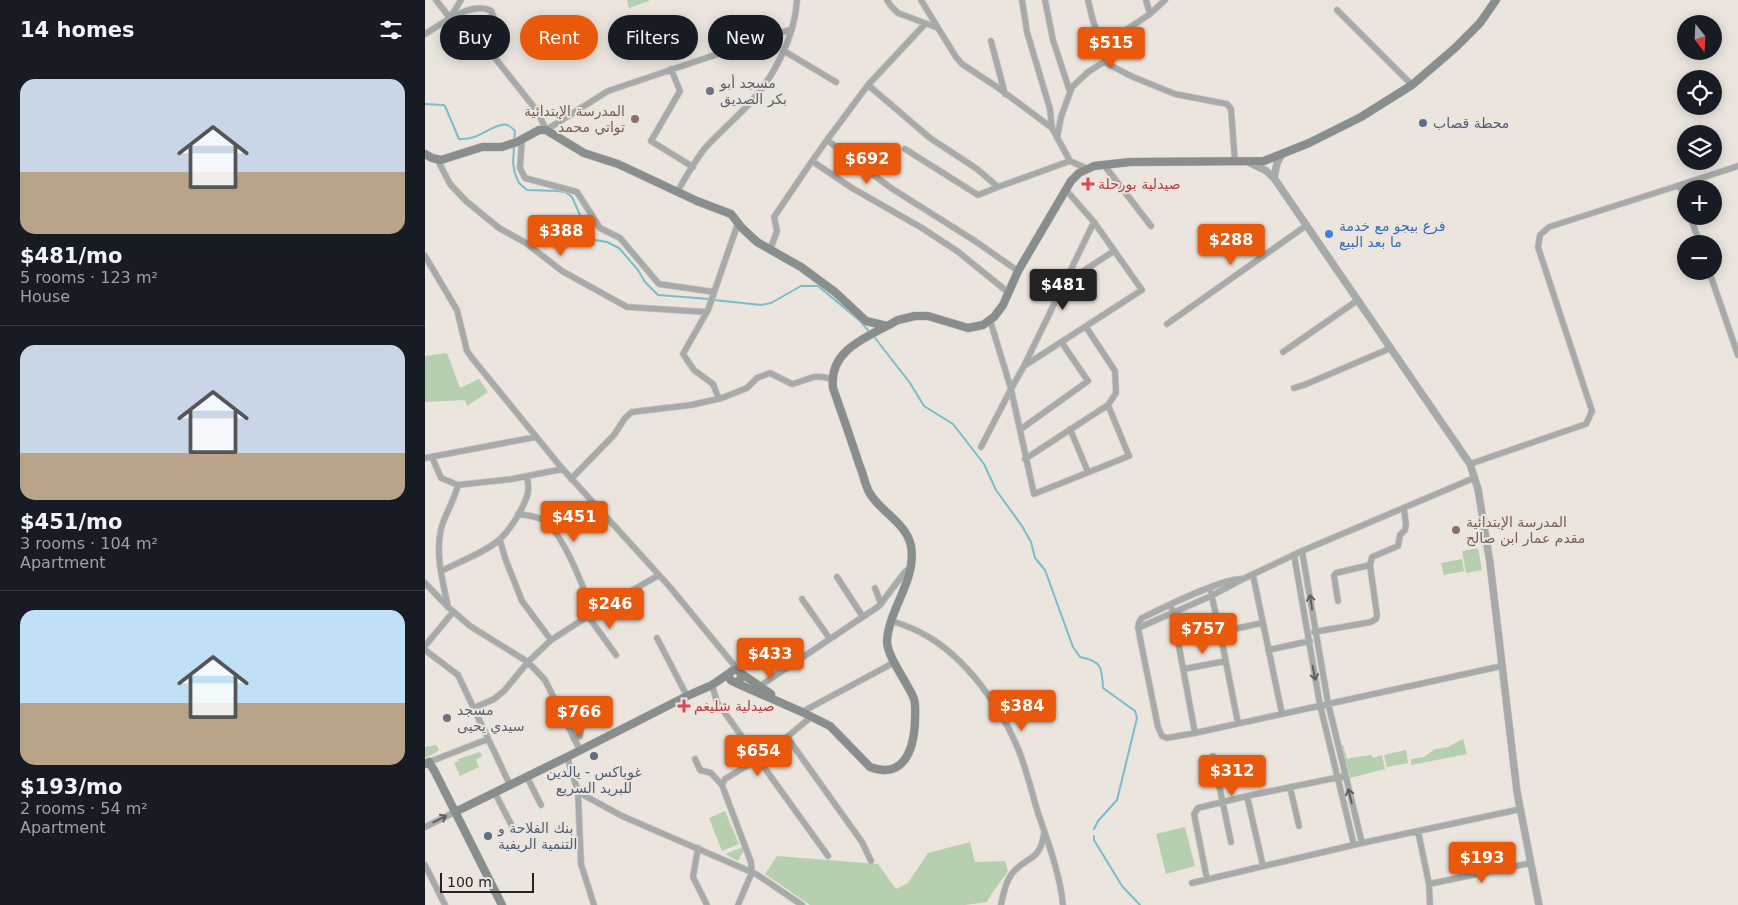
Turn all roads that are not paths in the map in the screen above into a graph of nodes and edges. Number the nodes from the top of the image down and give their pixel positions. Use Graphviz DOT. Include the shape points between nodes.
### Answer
graph roads {
  1 [pos="436,0"];
  2 [pos="461,0"];
  3 [pos="797,0"];
  4 [pos="887,0"];
  5 [pos="921,0"];
  6 [pos="1022,0"];
  7 [pos="1045,0"];
  8 [pos="1088,0"];
  9 [pos="1146,0"];
  10 [pos="1165,0"];
  11 [pos="1496,0"];
  12 [pos="1337,10"];
  13 [pos="1150,14"];
  14 [pos="448,15"];
  15 [pos="452,15"];
  16 [pos="457,15"];
  17 [pos="493,15"];
  18 [pos="440,24"];
  19 [pos="925,24"];
  20 [pos="792,28"];
  21 [pos="938,28"];
  22 [pos="425,34"];
  23 [pos="991,41"];
  24 [pos="784,51"];
  25 [pos="1105,59"];
  26 [pos="497,60"];
  27 [pos="671,69"];
  28 [pos="836,82"];
  29 [pos="868,85"];
  30 [pos="1412,85"];
  31 [pos="1071,92"];
  32 [pos="1005,94"];
  33 [pos="1052,128"];
  34 [pos="546,130"];
  35 [pos="1057,138"];
  36 [pos="827,140"];
  37 [pos="517,142"];
  38 [pos="905,149"];
  39 [pos="425,154"];
  40 [pos="1282,154"];
  41 [pos="437,159"];
  42 [pos="812,161"];
  43 [pos="1070,161"];
  44 [pos="1235,162"];
  45 [pos="1247,162"];
  46 [pos="1104,165"];
  47 [pos="1738,166"];
  48 [pos="693,167"];
  49 [pos="1088,169"];
  50 [pos="1274,178"];
  51 [pos="1695,180"];
  52 [pos="1677,186"];
  53 [pos="998,187"];
  54 [pos="1066,190"];
  55 [pos="677,192"];
  56 [pos="1094,222"];
  57 [pos="738,223"];
  58 [pos="1307,225"];
  59 [pos="1151,226"];
  60 [pos="770,250"];
  61 [pos="1114,251"];
  62 [pos="425,256"];
  63 [pos="1018,271"];
  64 [pos="1712,280"];
  65 [pos="1066,282"];
  66 [pos="1009,293"];
  67 [pos="712,297"];
  68 [pos="1358,300"];
  69 [pos="706,312"];
  70 [pos="990,320"];
  71 [pos="1167,324"];
  72 [pos="887,326"];
  73 [pos="1086,328"];
  74 [pos="1062,343"];
  75 [pos="1391,348"];
  76 [pos="1283,352"];
  77 [pos="1738,355"];
  78 [pos="1025,366"];
  79 [pos="832,379"];
  80 [pos="1294,388"];
  81 [pos="1011,389"];
  82 [pos="719,399"];
  83 [pos="1108,405"];
  84 [pos="1021,429"];
  85 [pos="1070,429"];
  86 [pos="536,437"];
  87 [pos="981,447"];
  88 [pos="432,457"];
  89 [pos="425,458"];
  90 [pos="1025,459"];
  91 [pos="1470,464"];
  92 [pos="563,469"];
  93 [pos="1088,472"];
  94 [pos="527,477"];
  95 [pos="571,478"];
  96 [pos="1475,478"];
  97 [pos="458,485"];
  98 [pos="1403,509"];
  99 [pos="518,514"];
  100 [pos="500,540"];
  101 [pos="1303,552"];
  102 [pos="1294,556"];
  103 [pos="1370,566"];
  104 [pos="910,568"];
  105 [pos="441,571"];
  106 [pos="659,575"];
  107 [pos="1253,575"];
  108 [pos="837,577"];
  109 [pos="1243,579"];
  110 [pos="425,583"];
  111 [pos="444,584"];
  112 [pos="875,588"];
  113 [pos="1209,588"];
  114 [pos="437,596"];
  115 [pos="1211,596"];
  116 [pos="802,599"];
  117 [pos="1338,601"];
  118 [pos="881,604"];
  119 [pos="1171,604"];
  120 [pos="448,607"];
  121 [pos="453,612"];
  122 [pos="1173,612"];
  123 [pos="591,614"];
  124 [pos="863,617"];
  125 [pos="892,621"];
  126 [pos="1262,623"];
  127 [pos="1138,628"];
  128 [pos="1220,632"];
  129 [pos="1315,632"];
  130 [pos="1306,633"];
  131 [pos="657,638"];
  132 [pos="830,639"];
  133 [pos="1317,639"];
  134 [pos="551,640"];
  135 [pos="1308,641"];
  136 [pos="425,646"];
  137 [pos="425,650"];
  138 [pos="1268,650"];
  139 [pos="616,656"];
  140 [pos="527,662"];
  141 [pos="895,662"];
  142 [pos="1226,662"];
  143 [pos="1502,666"];
  144 [pos="1183,669"];
  145 [pos="737,672"];
  146 [pos="735,683"];
  147 [pos="712,686"];
  148 [pos="760,686"];
  149 [pos="687,696"];
  150 [pos="1328,703"];
  151 [pos="785,704"];
  152 [pos="1320,705"];
  153 [pos="474,708"];
  154 [pos="594,708"];
  155 [pos="802,712"];
  156 [pos="1282,714"];
  157 [pos="811,717"];
  158 [pos="1238,723"];
  159 [pos="1195,733"];
  160 [pos="787,736"];
  161 [pos="574,738"];
  162 [pos="488,739"];
  163 [pos="580,750"];
  164 [pos="1213,756"];
  165 [pos="567,757"];
  166 [pos="695,759"];
  167 [pos="758,759"];
  168 [pos="427,763"];
  169 [pos="1345,776"];
  170 [pos="527,777"];
  171 [pos="1336,778"];
  172 [pos="722,785"];
  173 [pos="510,786"];
  174 [pos="1290,787"];
  175 [pos="578,792"];
  176 [pos="495,793"];
  177 [pos="1247,796"];
  178 [pos="1222,801"];
  179 [pos="541,805"];
  180 [pos="1521,809"];
  181 [pos="455,812"];
  182 [pos="1299,826"];
  183 [pos="425,827"];
  184 [pos="513,828"];
  185 [pos="1044,828"];
  186 [pos="1418,831"];
  187 [pos="1231,842"];
  188 [pos="1362,843"];
  189 [pos="1354,845"];
  190 [pos="697,848"];
  191 [pos="828,856"];
  192 [pos="871,861"];
  193 [pos="1531,863"];
  194 [pos="425,865"];
  195 [pos="1263,866"];
  196 [pos="751,872"];
  197 [pos="1207,879"];
  198 [pos="1192,883"];
  199 [pos="1429,884"];
  200 [pos="445,905"];
  201 [pos="502,905"];
  202 [pos="594,905"];
  203 [pos="707,905"];
  204 [pos="738,905"];
  205 [pos="801,905"];
  206 [pos="1001,905"];
  207 [pos="1063,905"];
  208 [pos="1431,905"];
  209 [pos="1539,905"];
  1 -- 14 [label="street"];
  2 -- 15 [label="street"];
  3 -- 20 [label="street"];
  4 -- 19 [label="street" via="898,13"];
  5 -- 21 [label="street"];
  6 -- 33 [label="street"];
  7 -- 31 [label="street" via="1053,40"];
  8 -- 25 [label="street"];
  9 -- 13 [label="street"];
  10 -- 13 [label="street"];
  11 -- 30 [label="main road" via="1480,23"];
  12 -- 30 [label="street"];
  13 -- 25 [label="street" via="1116,39"];
  16 -- 17 [label="street" via="485,7"];
  18 -- 22 [label="street"];
  19 -- 21 [label="street"];
  19 -- 29 [label="street"];
  20 -- 24 [label="street"];
  20 -- 27 [label="street"];
  21 -- 32 [label="street" via="962,64"];
  23 -- 32 [label="street"];
  24 -- 28 [label="street"];
  24 -- 48 [label="street" via="762,88 706,148"];
  25 -- 31 [label="street" via="1072,87"];
  25 -- 44 [label="street" via="1133,77 1175,94 1227,104 1231,109"];
  26 -- 34 [label="street" via="538,112"];
  27 -- 34 [label="street" via="608,91"];
  27 -- 48 [label="street" via="680,91 651,140"];
  29 -- 36 [label="street"];
  29 -- 53 [label="street" via="930,138"];
  30 -- 40 [label="main road" via="1361,117"];
  31 -- 35 [label="street"];
  32 -- 33 [label="street"];
  33 -- 35 [label="street"];
  34 -- 37 [label="main road" via="539,130"];
  34 -- 55 [label="main road" via="584,153 618,164"];
  35 -- 43 [label="street"];
  36 -- 42 [label="street"];
  36 -- 63 [label="street" via="891,188"];
  37 -- 41 [label="main road" via="501,148 482,147"];
  37 -- 67 [label="street" via="520,168 525,178 577,192 600,228 620,238 659,284"];
  38 -- 53 [label="street" via="978,195"];
  39 -- 41 [label="main road"];
  40 -- 45 [label="main road" via="1264,161"];
  40 -- 50 [label="street"];
  41 -- 69 [label="street" via="450,184 466,201 562,271 627,307"];
  42 -- 60 [label="street" via="774,217 777,231"];
  42 -- 66 [label="street" via="957,251"];
  43 -- 49 [label="street"];
  43 -- 53 [label="street"];
  44 -- 45 [label="main road"];
  44 -- 46 [label="main road"];
  45 -- 50 [label="street"];
  46 -- 49 [label="main road"];
  46 -- 59 [label="street"];
  47 -- 51 [label="street"];
  48 -- 55 [label="street"];
  49 -- 54 [label="main road" via="1079,173"];
  50 -- 58 [label="street"];
  52 -- 91 [label="street" via="1549,227 1540,234 1539,247 1592,411 1586,424"];
  54 -- 56 [label="street"];
  54 -- 63 [label="main road"];
  55 -- 57 [label="main road" via="731,214"];
  56 -- 61 [label="street"];
  56 -- 65 [label="street"];
  57 -- 60 [label="main road"];
  57 -- 67 [label="street"];
  58 -- 68 [label="street"];
  58 -- 71 [label="street"];
  60 -- 72 [label="main road" via="801,267 835,292 866,321"];
  61 -- 65 [label="street"];
  61 -- 73 [label="street" via="1141,290"];
  62 -- 86 [label="street" via="457,310 467,351"];
  63 -- 66 [label="main road"];
  64 -- 77 [label="street"];
  65 -- 78 [label="street"];
  66 -- 70 [label="main road"];
  67 -- 69 [label="street"];
  68 -- 75 [label="street"];
  68 -- 76 [label="street"];
  69 -- 82 [label="street" via="683,354 694,370 713,384"];
  70 -- 72 [label="main road" via="968,328 927,316 915,316"];
  70 -- 81 [label="street"];
  72 -- 79 [label="main road" via="839,357"];
  73 -- 74 [label="street"];
  73 -- 83 [label="street" via="1115,371 1116,393"];
  74 -- 78 [label="street"];
  74 -- 84 [label="street" via="1088,381"];
  75 -- 80 [label="street"];
  75 -- 91 [label="street"];
  78 -- 81 [label="street"];
  79 -- 82 [label="street" via="811,377 792,384 770,373 757,378 747,388"];
  79 -- 104 [label="main road" via="869,492 907,536 911,546"];
  81 -- 84 [label="street"];
  81 -- 87 [label="street"];
  82 -- 95 [label="street" via="632,412 615,435"];
  83 -- 85 [label="street"];
  83 -- 93 [label="street" via="1129,456"];
  84 -- 90 [label="street"];
  85 -- 90 [label="street"];
  85 -- 93 [label="street"];
  86 -- 88 [label="street"];
  86 -- 92 [label="street"];
  88 -- 89 [label="street"];
  88 -- 97 [label="street" via="441,478"];
  90 -- 93 [label="street" via="1034,494"];
  91 -- 96 [label="street"];
  92 -- 94 [label="street"];
  92 -- 95 [label="street"];
  94 -- 97 [label="street"];
  94 -- 99 [label="street" via="528,493"];
  95 -- 106 [label="street"];
  96 -- 98 [label="street"];
  96 -- 143 [label="street" via="1490,563"];
  97 -- 105 [label="street" via="441,529"];
  98 -- 101 [label="street"];
  98 -- 103 [label="street" via="1406,525 1400,535 1399,546 1371,557"];
  99 -- 100 [label="street"];
  99 -- 123 [label="street" via="542,519 555,532 573,565"];
  100 -- 105 [label="street"];
  100 -- 134 [label="street" via="522,601"];
  101 -- 102 [label="street"];
  129 -- 101 [label="street, one-way"];
  102 -- 107 [label="street"];
  102 -- 130 [label="street"];
  103 -- 117 [label="street" via="1336,573"];
  103 -- 129 [label="street" via="1376,619"];
  104 -- 118 [label="street"];
  104 -- 125 [label="main road"];
  105 -- 111 [label="street"];
  106 -- 123 [label="street"];
  106 -- 145 [label="street"];
  107 -- 109 [label="street"];
  107 -- 126 [label="street"];
  108 -- 124 [label="street"];
  109 -- 113 [label="street"];
  109 -- 115 [label="street"];
  110 -- 114 [label="street"];
  111 -- 114 [label="street"];
  111 -- 120 [label="street"];
  112 -- 118 [label="street"];
  113 -- 115 [label="street"];
  113 -- 119 [label="street"];
  114 -- 120 [label="street"];
  115 -- 122 [label="street"];
  115 -- 128 [label="street"];
  116 -- 132 [label="street"];
  118 -- 124 [label="street"];
  119 -- 122 [label="street"];
  119 -- 127 [label="street" via="1142,618"];
  120 -- 121 [label="street"];
  121 -- 136 [label="street"];
  121 -- 140 [label="street"];
  122 -- 127 [label="street"];
  122 -- 144 [label="street"];
  123 -- 134 [label="street"];
  123 -- 139 [label="street"];
  124 -- 132 [label="street"];
  125 -- 141 [label="main road" via="887,644"];
  125 -- 185 [label="street" via="928,636 945,649 964,665 986,693 1016,744"];
  126 -- 128 [label="street"];
  126 -- 138 [label="street"];
  127 -- 159 [label="street" via="1162,736"];
  128 -- 142 [label="street"];
  129 -- 130 [label="street"];
  129 -- 133 [label="street"];
  130 -- 135 [label="street"];
  131 -- 149 [label="street"];
  132 -- 148 [label="street"];
  133 -- 135 [label="street"];
  133 -- 150 [label="street"];
  134 -- 140 [label="street"];
  135 -- 138 [label="street"];
  135 -- 152 [label="street, one-way"];
  137 -- 153 [label="street" via="458,675"];
  138 -- 156 [label="street"];
  140 -- 153 [label="street" via="495,699"];
  140 -- 161 [label="street" via="545,680"];
  141 -- 155 [label="street"];
  141 -- 157 [label="main road" via="915,705 914,741 903,764 886,770 870,768 830,726"];
  142 -- 144 [label="street"];
  142 -- 158 [label="street"];
  143 -- 150 [label="street"];
  143 -- 180 [label="street"];
  144 -- 159 [label="street"];
  145 -- 146 [label="main road" via="741,680"];
  145 -- 146 [label="main road" via="729,675"];
  145 -- 147 [label="main road"];
  145 -- 148 [label="main road"];
  146 -- 147 [label="main road"];
  146 -- 151 [label="main road"];
  147 -- 149 [label="main road"];
  147 -- 167 [label="street" via="717,702"];
  148 -- 151 [label="main road"];
  149 -- 163 [label="main road"];
  150 -- 152 [label="street"];
  150 -- 169 [label="street"];
  151 -- 155 [label="main road"];
  152 -- 156 [label="street"];
  152 -- 171 [label="street"];
  153 -- 162 [label="street"];
  154 -- 161 [label="street" via="580,715 577,723 581,733"];
  155 -- 157 [label="main road"];
  156 -- 158 [label="street"];
  157 -- 160 [label="street"];
  158 -- 159 [label="street"];
  160 -- 167 [label="street"];
  160 -- 192 [label="street" via="857,834"];
  161 -- 163 [label="street"];
  162 -- 168 [label="street"];
  162 -- 173 [label="street"];
  163 -- 165 [label="main road"];
  164 -- 178 [label="street"];
  165 -- 170 [label="main road"];
  165 -- 175 [label="street"];
  166 -- 172 [label="street" via="700,770 711,773"];
  167 -- 172 [label="street" via="725,779"];
  167 -- 191 [label="street"];
  168 -- 181 [label="main road"];
  169 -- 171 [label="street"];
  188 -- 169 [label="street, one-way"];
  170 -- 173 [label="main road"];
  170 -- 179 [label="street"];
  171 -- 174 [label="street"];
  171 -- 189 [label="street"];
  172 -- 196 [label="street" via="751,862"];
  173 -- 176 [label="main road"];
  174 -- 177 [label="street"];
  174 -- 182 [label="street"];
  175 -- 190 [label="street" via="622,816"];
  175 -- 202 [label="street" via="581,864"];
  176 -- 181 [label="main road"];
  176 -- 184 [label="street"];
  177 -- 178 [label="street"];
  177 -- 195 [label="street"];
  178 -- 187 [label="street"];
  178 -- 197 [label="street" via="1198,808 1194,814"];
  180 -- 186 [label="street"];
  180 -- 193 [label="street"];
  183 -- 181 [label="street, one-way"];
  181 -- 201 [label="main road"];
  185 -- 206 [label="street" via="1041,850 1011,875"];
  185 -- 207 [label="street"];
  186 -- 188 [label="street"];
  186 -- 199 [label="street"];
  188 -- 189 [label="street"];
  189 -- 195 [label="street"];
  190 -- 196 [label="street"];
  190 -- 203 [label="street" via="693,877"];
  193 -- 199 [label="street"];
  193 -- 209 [label="street"];
  194 -- 200 [label="street"];
  195 -- 197 [label="street"];
  196 -- 204 [label="street"];
  196 -- 205 [label="street"];
  197 -- 198 [label="street"];
  199 -- 208 [label="street"];
}
